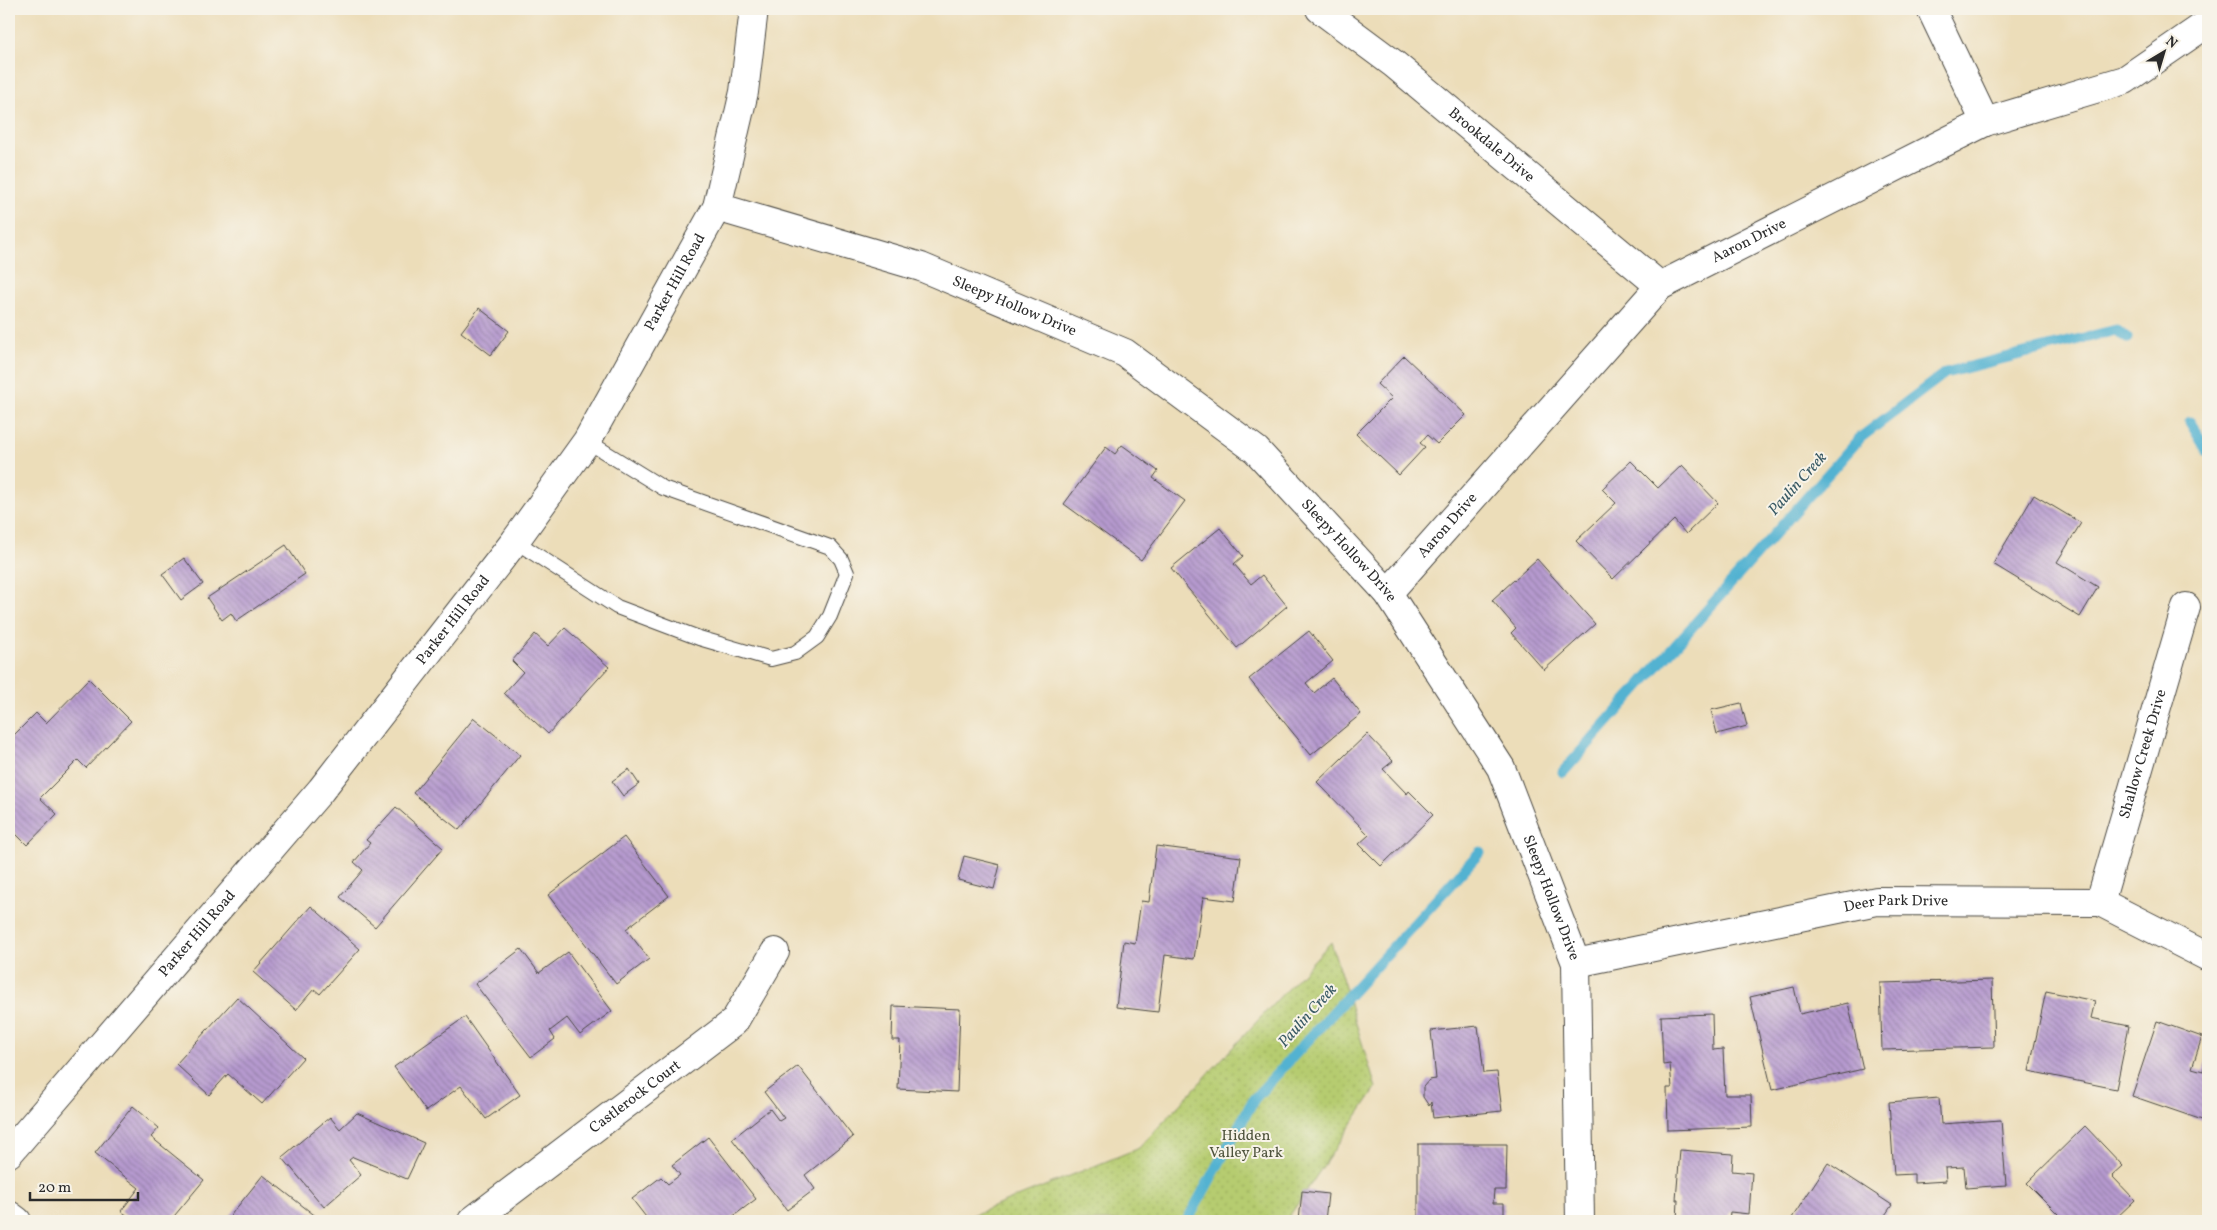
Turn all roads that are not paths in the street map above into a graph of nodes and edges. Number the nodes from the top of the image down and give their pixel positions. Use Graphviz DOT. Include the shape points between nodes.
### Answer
graph roads {
  1 [pos="754,9"];
  2 [pos="1320,9"];
  3 [pos="1931,9"];
  4 [pos="2208,23"];
  5 [pos="1985,122"];
  6 [pos="717,207"];
  7 [pos="1660,286"];
  8 [pos="587,441"];
  9 [pos="515,541"];
  10 [pos="1388,593"];
  11 [pos="2186,608"];
  12 [pos="2100,902"];
  13 [pos="775,952"];
  14 [pos="2208,957"];
  15 [pos="1576,963"];
  16 [pos="9,1152"];
  17 [pos="9,1215"];
  18 [pos="17,1221"];
  19 [pos="472,1221"];
  20 [pos="1580,1221"];
  1 -- 6 [label="street, Parker Hill Road" via="744,92"];
  2 -- 7 [label="street, Brookdale Drive" via="1394,64"];
  3 -- 5 [label="street"];
  4 -- 5 [label="street, Aaron Drive" via="2125,80"];
  5 -- 7 [label="street, Aaron Drive"];
  6 -- 8 [label="street, Parker Hill Road"];
  6 -- 10 [label="street, Sleepy Hollow Drive" via="921,267 1125,354 1256,450"];
  7 -- 10 [label="street, Aaron Drive"];
  8 -- 9 [label="street, Parker Hill Road"];
  8 -- 9 [label="lane" via="662,488 830,547 841,559 847,573 830,616 817,637 795,653 771,658 699,638 617,607"];
  9 -- 16 [label="street, Parker Hill Road" via="321,790"];
  10 -- 15 [label="street, Sleepy Hollow Drive" via="1501,768"];
  11 -- 12 [label="street, Shallow Creek Drive"];
  12 -- 14 [label="street, Deer Park Drive"];
  12 -- 15 [label="street, Deer Park Drive" via="1877,902"];
  13 -- 19 [label="street, Castlerock Court" via="734,1022"];
  15 -- 20 [label="street, Sleepy Hollow Drive"];
  17 -- 18 [label="street"];
}
